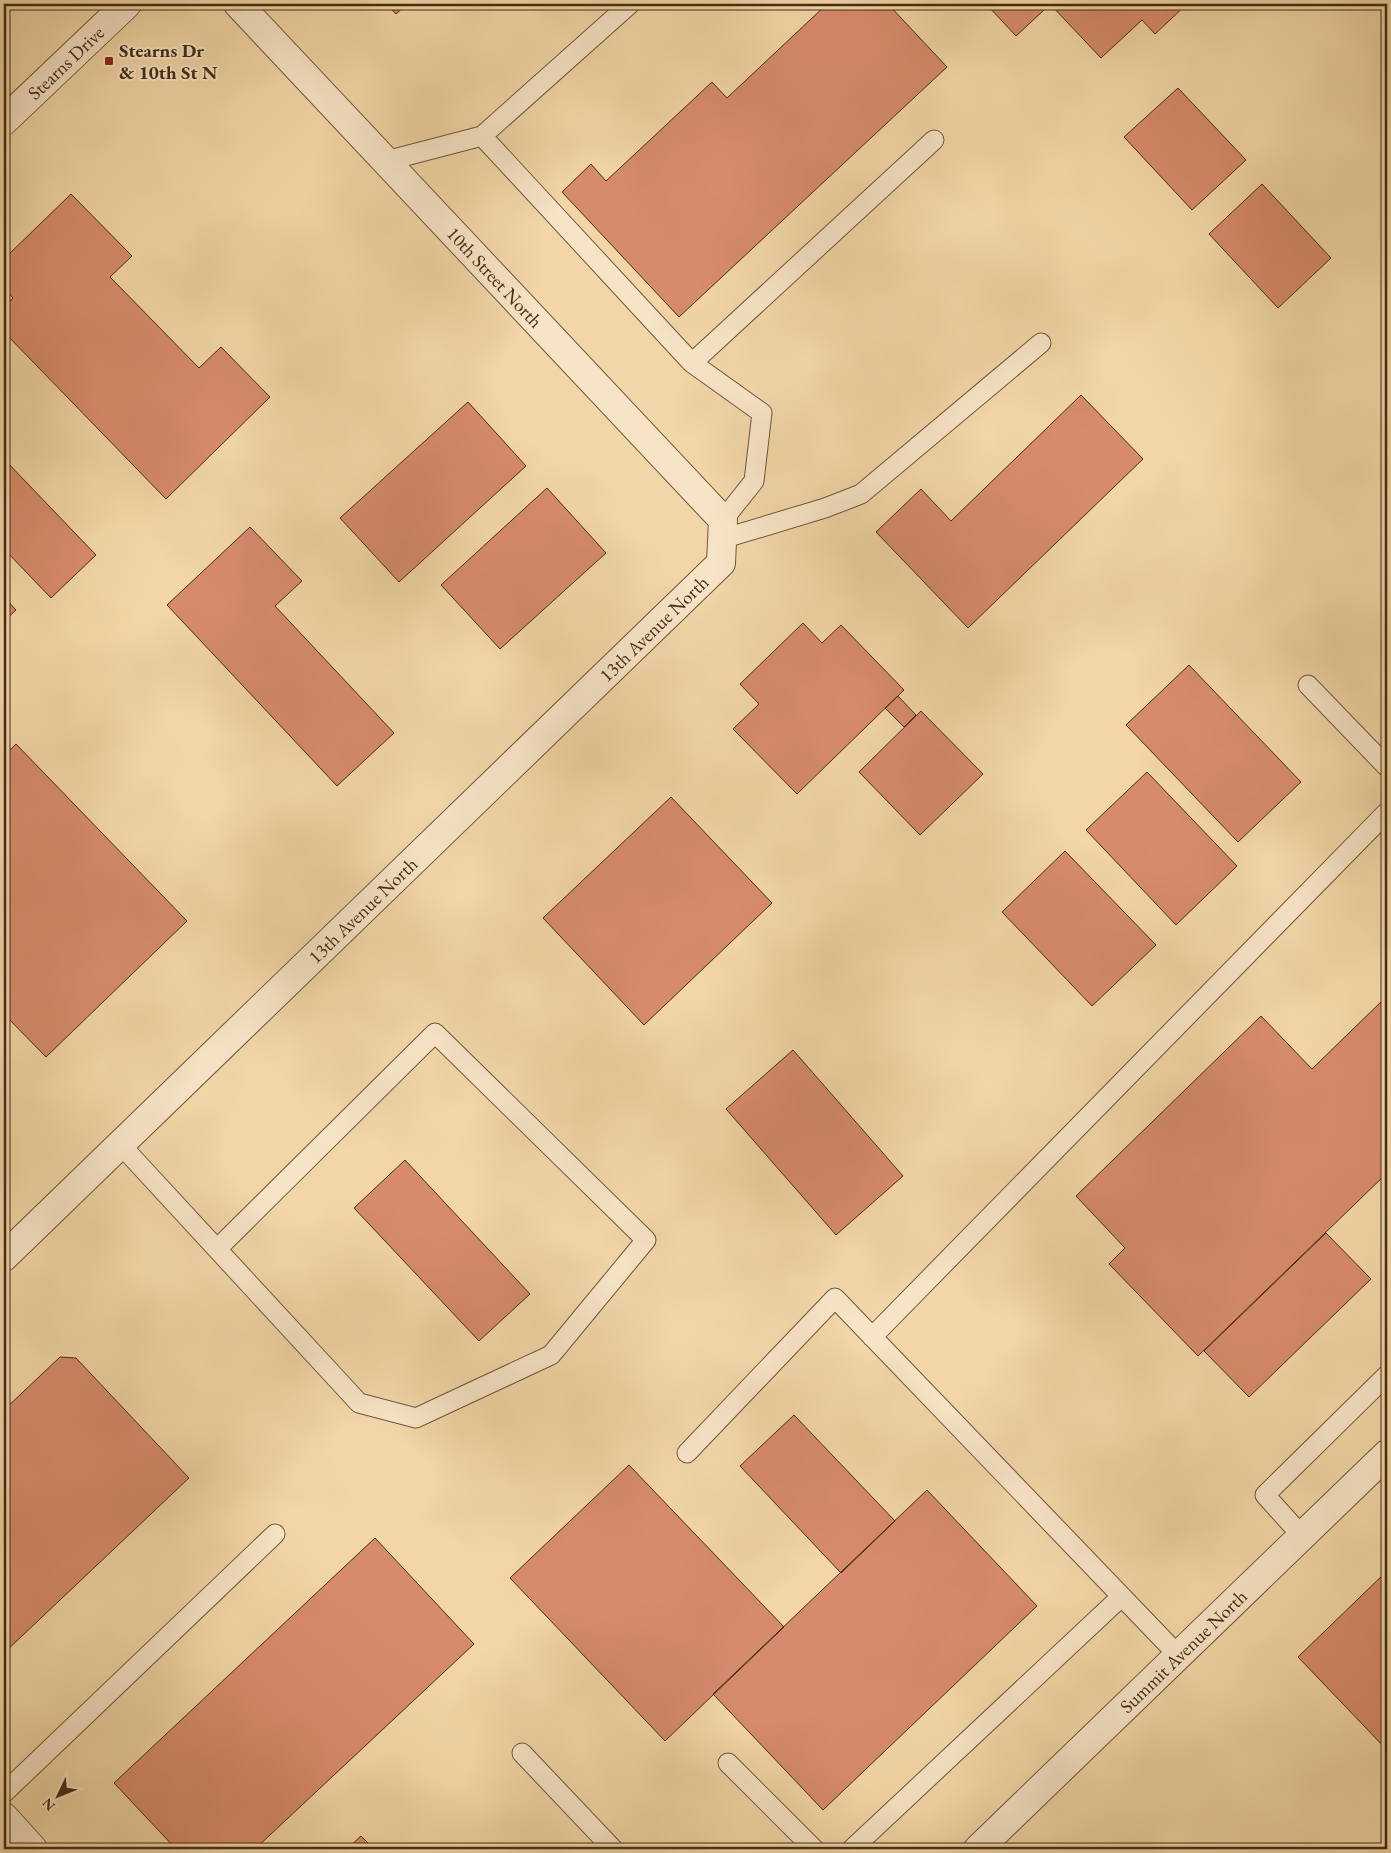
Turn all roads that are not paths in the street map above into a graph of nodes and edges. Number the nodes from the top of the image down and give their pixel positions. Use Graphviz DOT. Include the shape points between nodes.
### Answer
graph roads {
  1 [pos="126,4"];
  2 [pos="238,4"];
  3 [pos="630,4"];
  4 [pos="4,121"];
  5 [pos="482,136"];
  6 [pos="934,140"];
  7 [pos="386,161"];
  8 [pos="1041,343"];
  9 [pos="692,363"];
  10 [pos="722,540"];
  11 [pos="1308,685"];
  12 [pos="1387,767"];
  13 [pos="1387,812"];
  14 [pos="120,1144"];
  15 [pos="217,1249"];
  16 [pos="4,1257"];
  17 [pos="872,1337"];
  18 [pos="1387,1375"];
  19 [pos="687,1453"];
  20 [pos="1387,1454"];
  21 [pos="275,1534"];
  22 [pos="1302,1536"];
  23 [pos="1121,1596"];
  24 [pos="1178,1656"];
  25 [pos="522,1753"];
  26 [pos="728,1763"];
  27 [pos="4,1792"];
  28 [pos="4,1817"];
  29 [pos="33,1849"];
  30 [pos="613,1849"];
  31 [pos="814,1849"];
  32 [pos="852,1849"];
  33 [pos="978,1849"];
  1 -- 4 [label="street, Stearns Drive"];
  2 -- 7 [label="street, 10th Street North"];
  3 -- 5 [label="lane"];
  5 -- 7 [label="lane"];
  5 -- 9 [label="lane"];
  6 -- 9 [label="lane"];
  7 -- 10 [label="street, 10th Street North"];
  8 -- 10 [label="lane" via="861,494"];
  9 -- 10 [label="lane" via="762,413 754,480"];
  10 -- 14 [label="street, 13th Avenue North"];
  11 -- 12 [label="lane"];
  13 -- 17 [label="lane"];
  14 -- 15 [label="lane"];
  14 -- 16 [label="street, 13th Avenue North"];
  15 -- 15 [label="lane" via="359,1403 416,1418 551,1355 646,1240 435,1032"];
  17 -- 19 [label="lane" via="834,1298"];
  17 -- 23 [label="lane"];
  18 -- 22 [label="lane" via="1265,1495"];
  20 -- 22 [label="street, Summit Avenue North"];
  21 -- 27 [label="lane"];
  22 -- 24 [label="street, Summit Avenue North"];
  23 -- 24 [label="lane"];
  23 -- 32 [label="lane"];
  24 -- 33 [label="street, Summit Avenue North"];
  25 -- 30 [label="lane"];
  26 -- 31 [label="lane"];
  28 -- 29 [label="street"];
}
